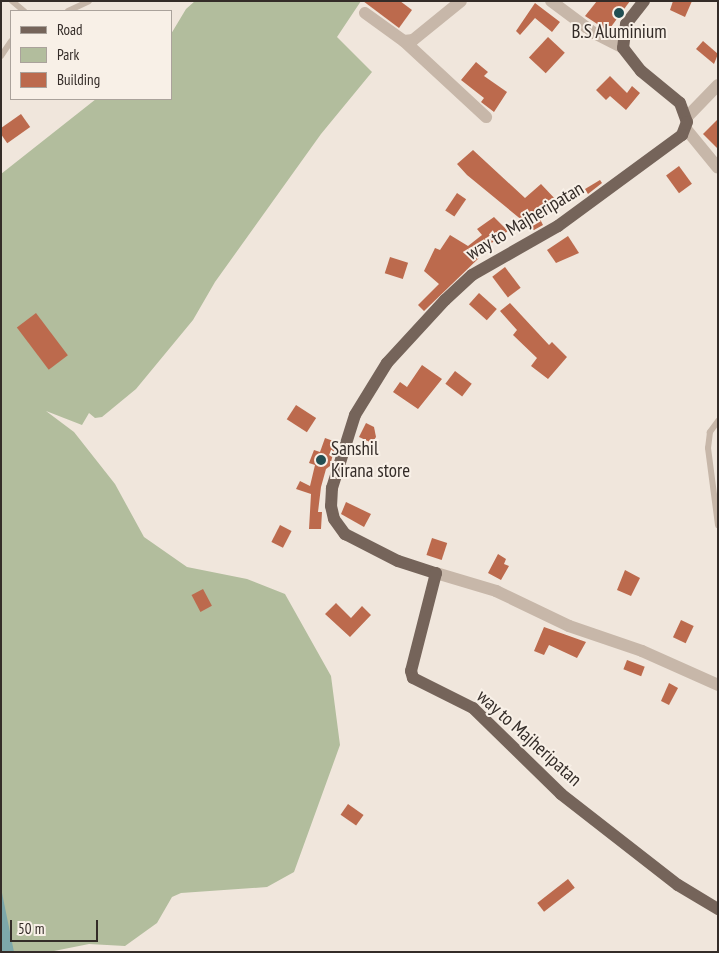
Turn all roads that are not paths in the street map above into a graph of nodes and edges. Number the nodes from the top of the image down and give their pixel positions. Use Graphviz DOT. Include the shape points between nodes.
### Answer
graph roads {
  1 [pos="12,1"];
  2 [pos="89,1"];
  3 [pos="461,1"];
  4 [pos="551,1"];
  5 [pos="644,1"];
  6 [pos="23,10"];
  7 [pos="70,10"];
  8 [pos="365,13"];
  9 [pos="404,41"];
  10 [pos="10,42"];
  11 [pos="623,48"];
  12 [pos="1,56"];
  13 [pos="718,85"];
  14 [pos="712,102"];
  15 [pos="486,117"];
  16 [pos="686,123"];
  17 [pos="718,168"];
  18 [pos="718,421"];
  19 [pos="718,525"];
  20 [pos="436,574"];
  21 [pos="718,685"];
  22 [pos="718,909"];
  1 -- 6 [label="lane"];
  2 -- 7 [label="lane"];
  3 -- 9 [label="street" via="413,40"];
  4 -- 11 [label="street" via="594,33"];
  5 -- 11 [label="main road" via="626,24"];
  8 -- 9 [label="street"];
  9 -- 15 [label="street"];
  10 -- 12 [label="lane"];
  11 -- 16 [label="main road" via="641,71 680,103"];
  13 -- 14 [label="street"];
  14 -- 16 [label="street"];
  16 -- 17 [label="street"];
  16 -- 20 [label="main road, way to Majheripatan" via="673,143 634,168 600,198 472,275 388,363 355,415 332,488 334,519 345,534"];
  18 -- 19 [label="lane" via="710,432 708,448"];
  20 -- 21 [label="street" via="496,591 569,626 642,651"];
  20 -- 22 [label="main road, way to Majheripatan" via="411,671 413,678 473,708 561,794 678,885"];
}
